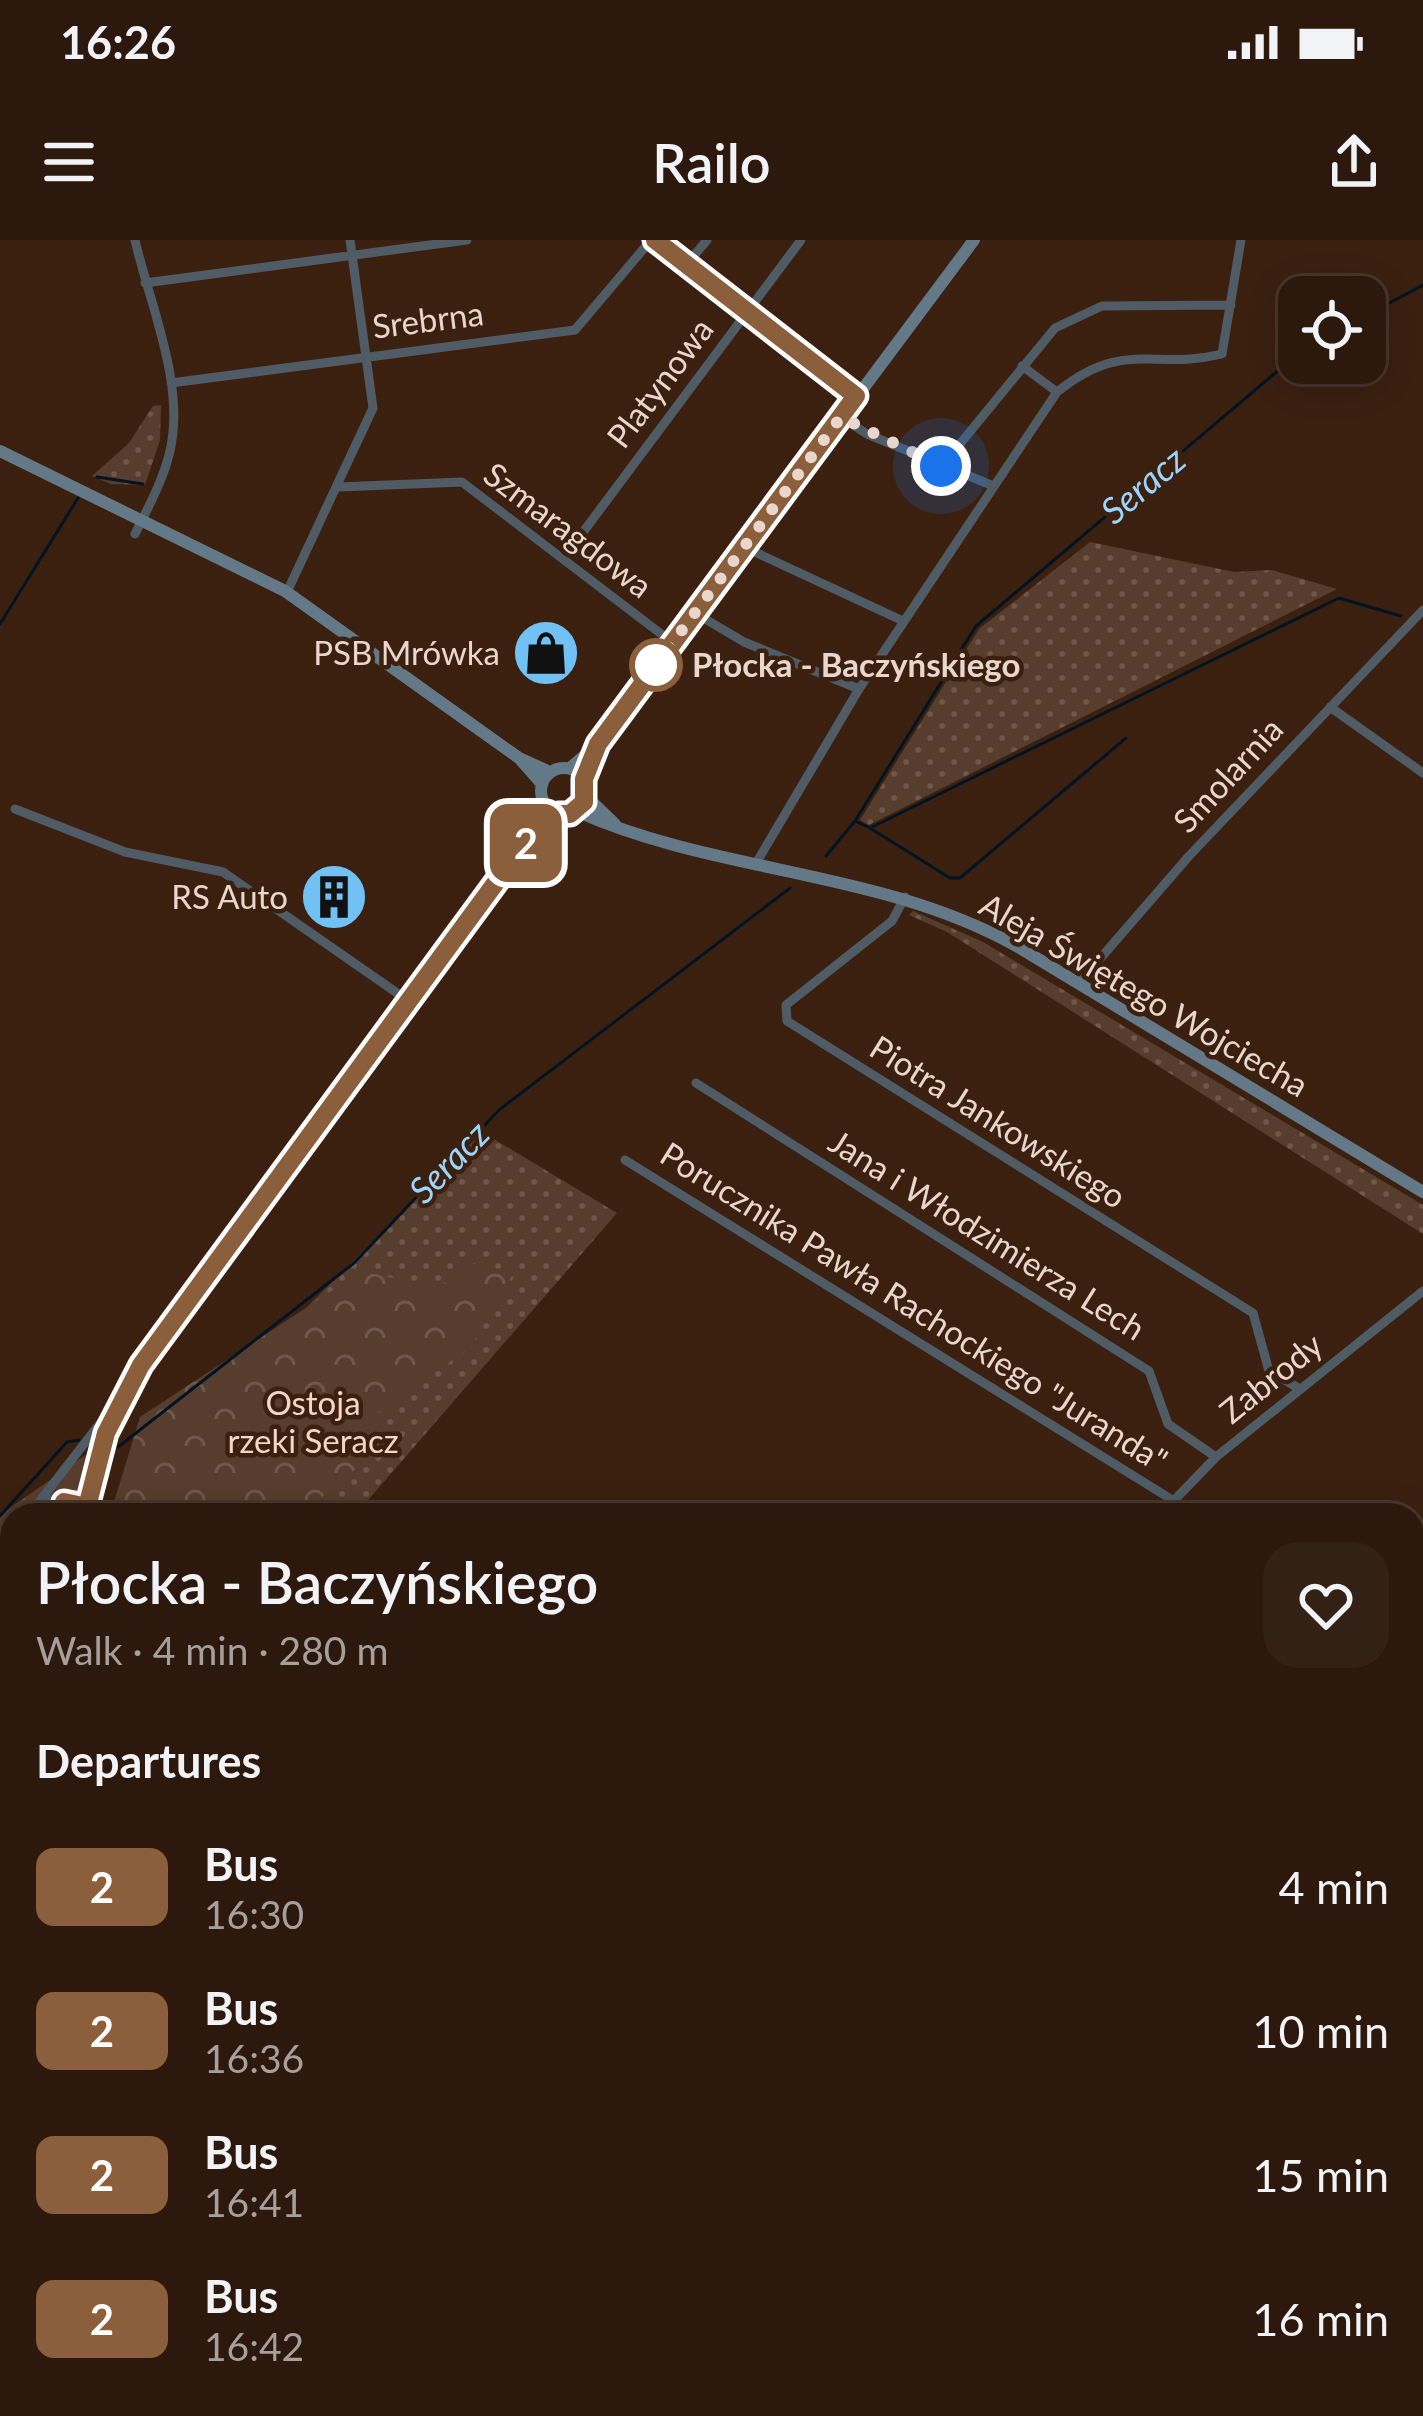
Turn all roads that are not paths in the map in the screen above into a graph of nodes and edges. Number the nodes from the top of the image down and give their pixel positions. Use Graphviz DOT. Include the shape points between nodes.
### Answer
graph roads {
  1 [pos="135,240"];
  2 [pos="350,240"];
  3 [pos="467,240"];
  4 [pos="653,240"];
  5 [pos="706,240"];
  6 [pos="801,240"];
  7 [pos="974,240"];
  8 [pos="1240,240"];
  9 [pos="352,256"];
  10 [pos="687,264"];
  11 [pos="145,283"];
  12 [pos="1231,305"];
  13 [pos="748,310"];
  14 [pos="366,355"];
  15 [pos="1022,366"];
  16 [pos="171,382"];
  17 [pos="1057,392"];
  18 [pos="856,396"];
  19 [pos="841,417"];
  20 [pos="0,451"];
  21 [pos="941,466"];
  22 [pos="991,484"];
  23 [pos="338,487"];
  24 [pos="143,517"];
  25 [pos="136,533"];
  26 [pos="744,547"];
  27 [pos="562,559"];
  28 [pos="287,592"];
  29 [pos="1423,610"];
  30 [pos="695,613"];
  31 [pos="901,620"];
  32 [pos="673,643"];
  33 [pos="859,689"];
  34 [pos="1330,707"];
  35 [pos="598,744"];
  36 [pos="570,768"];
  37 [pos="1423,773"];
  38 [pos="546,778"];
  39 [pos="584,779"];
  40 [pos="586,797"];
  41 [pos="544,804"];
  42 [pos="15,809"];
  43 [pos="576,811"];
  44 [pos="558,814"];
  45 [pos="616,825"];
  46 [pos="530,836"];
  47 [pos="754,865"];
  48 [pos="905,897"];
  49 [pos="1079,983"];
  50 [pos="410,1002"];
  51 [pos="696,1083"];
  52 [pos="625,1160"];
  53 [pos="1423,1192"];
  54 [pos="1423,1291"];
  55 [pos="1300,1389"];
  56 [pos="125,1391"];
  57 [pos="1216,1457"];
  58 [pos="42,1498"];
  59 [pos="1174,1501"];
  60 [pos="38,1503"];
  61 [pos="59,1503"];
  62 [pos="88,1503"];
  1 -- 11 [label="street"];
  2 -- 9 [label="street"];
  3 -- 9 [label="street"];
  4 -- 10 [label="street"];
  4 -- 14 [label="street, Srebrna" via="575,330"];
  5 -- 10 [label="street"];
  6 -- 13 [label="street, Platynowa"];
  7 -- 18 [label="street"];
  8 -- 12 [label="street"];
  9 -- 11 [label="street"];
  9 -- 14 [label="street"];
  10 -- 13 [label="street"];
  11 -- 16 [label="street"];
  12 -- 15 [label="street" via="1102,306 1055,328"];
  12 -- 17 [label="street" via="1218,356 1125,356 1086,369"];
  13 -- 18 [label="street"];
  13 -- 27 [label="street, Platynowa"];
  14 -- 16 [label="street, Srebrna"];
  14 -- 23 [label="street" via="373,407"];
  15 -- 17 [label="street"];
  15 -- 21 [label="street"];
  16 -- 24 [label="street" via="170,452"];
  17 -- 22 [label="street"];
  18 -- 19 [label="street"];
  19 -- 21 [label="street"];
  19 -- 26 [label="street"];
  20 -- 24 [label="street"];
  21 -- 22 [label="street"];
  22 -- 31 [label="street"];
  23 -- 27 [label="street, Szmaragdowa" via="462,482"];
  23 -- 28 [label="street"];
  24 -- 25 [label="street"];
  24 -- 28 [label="street"];
  26 -- 30 [label="street"];
  26 -- 31 [label="street"];
  27 -- 32 [label="street, Szmaragdowa"];
  28 -- 38 [label="street"];
  29 -- 34 [label="street, Smolarnia"];
  30 -- 32 [label="street"];
  30 -- 33 [label="street"];
  31 -- 33 [label="street"];
  32 -- 35 [label="street"];
  33 -- 47 [label="street"];
  34 -- 37 [label="street"];
  34 -- 49 [label="street, Smolarnia"];
  35 -- 36 [label="street"];
  35 -- 39 [label="street"];
  36 -- 38 [label="street"];
  36 -- 39 [label="street"];
  38 -- 41 [label="street"];
  39 -- 40 [label="street"];
  40 -- 43 [label="street"];
  40 -- 45 [label="street, Aleja Świętego Wojciecha"];
  41 -- 44 [label="street"];
  41 -- 46 [label="street"];
  42 -- 50 [label="street" via="125,852 223,872"];
  43 -- 44 [label="street"];
  43 -- 45 [label="street, Aleja Świętego Wojciecha"];
  44 -- 46 [label="street"];
  45 -- 47 [label="street, Aleja Świętego Wojciecha" via="669,847"];
  46 -- 50 [label="street"];
  47 -- 48 [label="street, Aleja Świętego Wojciecha"];
  48 -- 49 [label="street, Aleja Świętego Wojciecha" via="993,932"];
  48 -- 55 [label="street, Piotra Jankowskiego" via="892,921 796,994 787,1022 1253,1313 1270,1371"];
  49 -- 53 [label="street, Aleja Świętego Wojciecha"];
  50 -- 56 [label="street"];
  51 -- 57 [label="street, Jana i Włodzimierza Lech" via="1149,1371 1168,1424"];
  52 -- 59 [label="street, Porucznika Pawła Rachockiego \"Juranda\""];
  54 -- 55 [label="street, Zabrody"];
  55 -- 57 [label="street, Zabrody"];
  56 -- 58 [label="street"];
  56 -- 62 [label="street"];
  57 -- 59 [label="street, Zabrody"];
  58 -- 60 [label="street"];
  58 -- 61 [label="street"];
}
